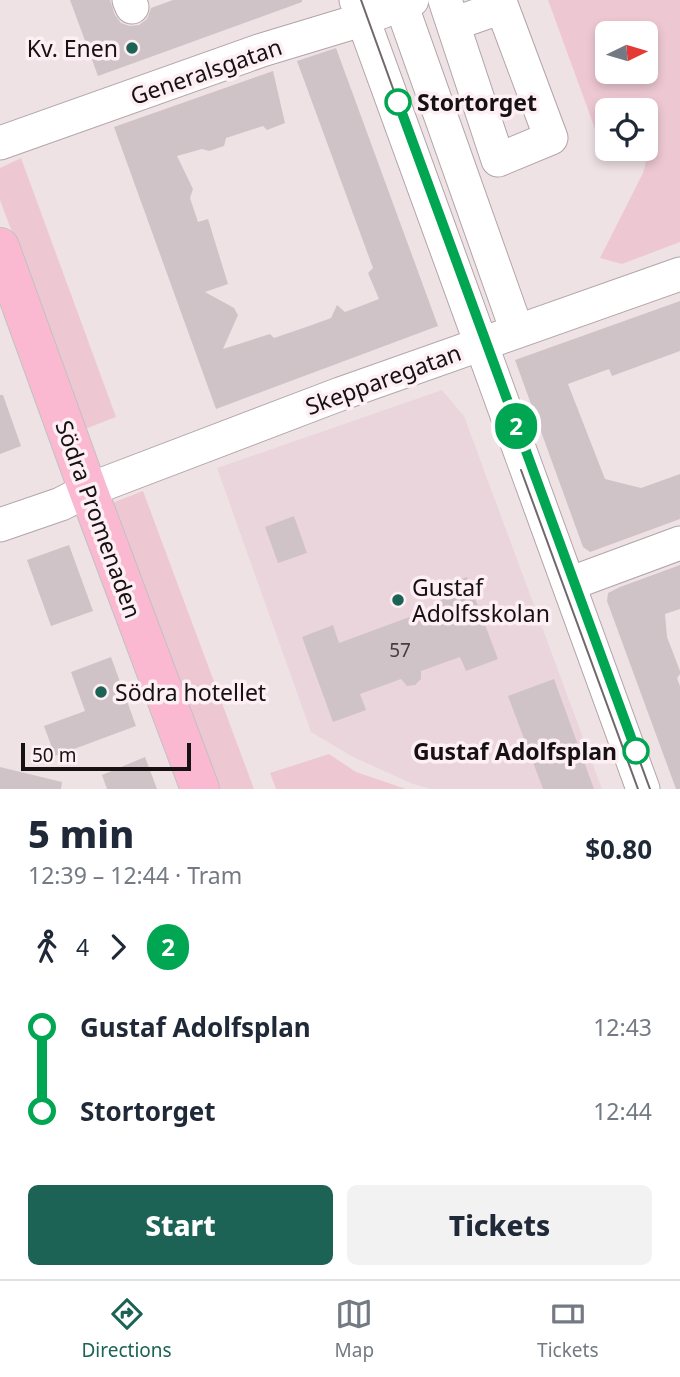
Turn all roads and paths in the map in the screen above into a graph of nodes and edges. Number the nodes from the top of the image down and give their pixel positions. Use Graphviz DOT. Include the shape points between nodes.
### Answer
graph roads {
  1 [pos="407,2"];
  2 [pos="360,9"];
  3 [pos="0,143"];
  4 [pos="0,247"];
  5 [pos="680,274"];
  6 [pos="517,331"];
  7 [pos="481,344"];
  8 [pos="88,490"];
  9 [pos="0,525"];
  10 [pos="680,543"];
  11 [pos="569,584"];
  12 [pos="200,789"];
  13 [pos="643,789"];
  1 -- 2 [label="street, Generalsgatan"];
  1 -- 6 [label="street"];
  2 -- 3 [label="street, Generalsgatan" via="262,50"];
  2 -- 7 [label="street"];
  4 -- 8 [label="main road, Södra Promenaden"];
  5 -- 6 [label="street, Skepparegatan"];
  6 -- 7 [label="street, Skepparegatan"];
  7 -- 8 [label="street, Skepparegatan"];
  7 -- 11 [label="street"];
  8 -- 9 [label="street, Skepparegatan"];
  8 -- 12 [label="main road, Södra Promenaden"];
  10 -- 11 [label="street"];
  11 -- 13 [label="street"];
}
